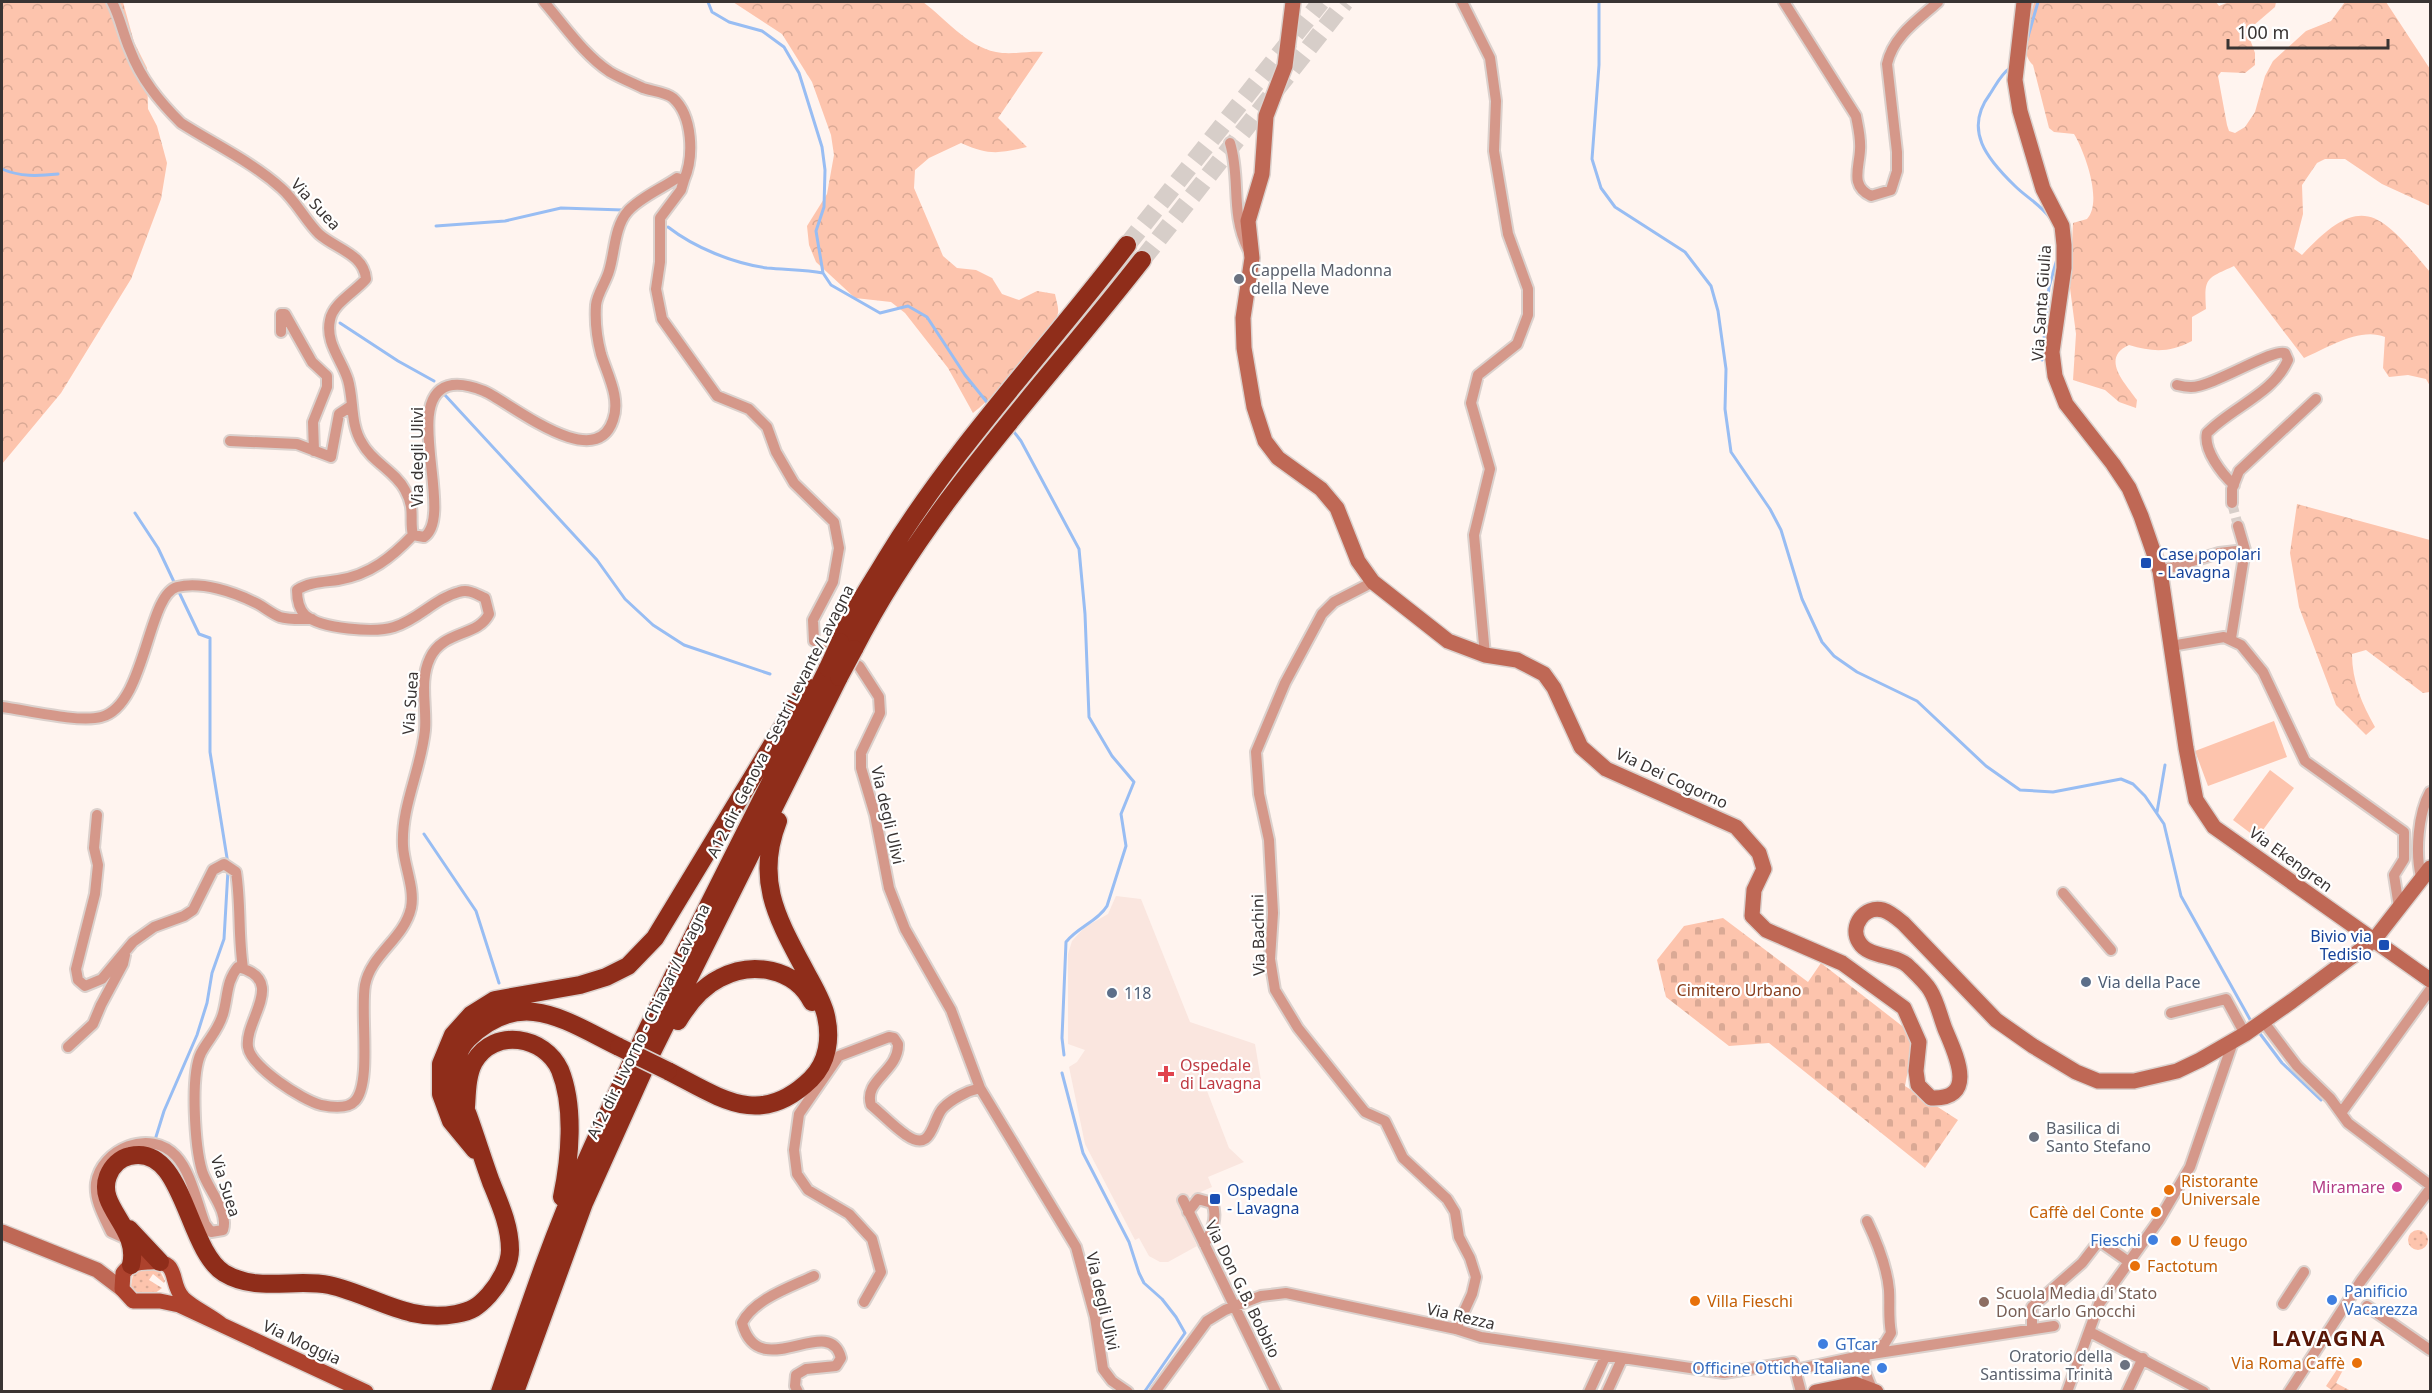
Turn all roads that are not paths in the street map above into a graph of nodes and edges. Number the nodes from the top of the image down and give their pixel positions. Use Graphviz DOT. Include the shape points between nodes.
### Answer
graph roads {
  1 [pos="112,2"];
  2 [pos="544,2"];
  3 [pos="1293,2"];
  4 [pos="1462,2"];
  5 [pos="1784,2"];
  6 [pos="1938,2"];
  7 [pos="2024,2"];
  8 [pos="1230,143"];
  9 [pos="684,180"];
  10 [pos="1127,245"];
  11 [pos="1252,258"];
  12 [pos="1142,260"];
  13 [pos="281,332"];
  14 [pos="2177,385"];
  15 [pos="2316,399"];
  16 [pos="351,406"];
  17 [pos="230,441"];
  18 [pos="315,450"];
  19 [pos="2234,484"];
  20 [pos="2232,503"];
  21 [pos="2238,526"];
  22 [pos="413,535"];
  23 [pos="2245,550"];
  24 [pos="2160,571"];
  25 [pos="1372,582"];
  26 [pos="869,603"];
  27 [pos="312,619"];
  28 [pos="2231,638"];
  29 [pos="2171,646"];
  30 [pos="1485,655"];
  31 [pos="829,670"];
  32 [pos="2,707"];
  33 [pos="813,729"];
  34 [pos="2430,792"];
  35 [pos="2196,800"];
  36 [pos="97,815"];
  37 [pos="2426,872"];
  38 [pos="2063,893"];
  39 [pos="2399,907"];
  40 [pos="2374,940"];
  41 [pos="126,950"];
  42 [pos="2111,950"];
  43 [pos="243,968"];
  44 [pos="2430,980"];
  45 [pos="2430,990"];
  46 [pos="2171,1013"];
  47 [pos="2250,1030"];
  48 [pos="68,1047"];
  49 [pos="814,1076"];
  50 [pos="980,1088"];
  51 [pos="465,1108"];
  52 [pos="2341,1113"];
  53 [pos="484,1161"];
  54 [pos="595,1178"];
  55 [pos="2429,1190"];
  56 [pos="1183,1200"];
  57 [pos="2430,1208"];
  58 [pos="1188,1212"];
  59 [pos="1867,1221"];
  60 [pos="127,1230"];
  61 [pos="2,1232"];
  62 [pos="1204,1244"];
  63 [pos="546,1258"];
  64 [pos="160,1262"];
  65 [pos="2129,1262"];
  66 [pos="130,1266"];
  67 [pos="97,1270"];
  68 [pos="2304,1272"];
  69 [pos="814,1276"];
  70 [pos="175,1282"];
  71 [pos="122,1289"];
  72 [pos="160,1301"];
  73 [pos="864,1302"];
  74 [pos="2283,1304"];
  75 [pos="1235,1306"];
  76 [pos="2367,1306"];
  77 [pos="222,1325"];
  78 [pos="2054,1326"];
  79 [pos="2032,1328"];
  80 [pos="1456,1329"];
  81 [pos="2090,1332"];
  82 [pos="2430,1350"];
  83 [pos="1865,1355"];
  84 [pos="1605,1357"];
  85 [pos="2143,1358"];
  86 [pos="1622,1359"];
  87 [pos="1795,1370"];
  88 [pos="1874,1390"];
  89 [pos="366,1392"];
  90 [pos="500,1392"];
  91 [pos="515,1392"];
  92 [pos="798,1392"];
  93 [pos="1128,1392"];
  94 [pos="1155,1392"];
  95 [pos="1276,1392"];
  96 [pos="1589,1392"];
  97 [pos="1606,1392"];
  98 [pos="1801,1392"];
  99 [pos="1816,1392"];
  100 [pos="2067,1392"];
  101 [pos="2127,1392"];
  102 [pos="2204,1392"];
  103 [pos="2289,1392"];
  1 -- 16 [label="street, Via Suea" via="130,51 152,93 163,105 181,123 280,187 318,233 365,269 366,279 330,318 328,336 349,382"];
  2 -- 9 [label="street" via="609,71 672,96 682,108 691,142 691,165"];
  3 -- 11 [label="street, Via Dei Cogorno" via="1284,66 1266,116 1262,174 1248,221"];
  4 -- 30 [label="street" via="1490,58 1496,101 1494,151 1508,234 1528,289 1528,315 1517,344 1478,375 1471,403 1490,469 1474,535"];
  5 -- 6 [label="street" via="1856,116 1860,134 1856,176 1859,187 1871,196 1891,190 1897,171 1889,52 1906,30"];
  7 -- 24 [label="street, Via Santa Giulia" via="2016,80 2020,111 2043,189 2062,226 2064,245 2052,352 2055,376 2066,404 2129,488"];
  8 -- 11 [label="street" via="1239,229"];
  9 -- 22 [label="street, Via degli Ulivi" via="677,178 626,213 620,225 596,302 601,353 612,382 614,401 614,420 605,432 594,438 555,433 486,392 451,385 437,390 429,417 432,524 424,537"];
  9 -- 50 [label="street, Via degli Ulivi" via="660,218 656,289 662,320 717,396 748,409 766,427 794,483 834,522 838,548 833,582 813,620 814,641 859,666 879,697 880,713 861,753 861,768 889,888 904,929 951,1010"];
  10 -- 26 [label="highway, A12 dir. Genova - Sestri Levante/Lavagna" via="956,457 905,528"];
  11 -- 25 [label="street, Via Dei Cogorno" via="1243,318 1244,348 1254,407 1265,441 1278,459 1321,489 1337,508 1358,561"];
  12 -- 26 [label="highway" via="972,468"];
  13 -- 18 [label="street" via="281,314 285,314 312,362 327,376 327,387 313,422"];
  14 -- 19 [label="street" via="2192,388 2242,370 2276,352 2285,353 2288,360 2283,371 2207,433 2205,440 2211,453"];
  15 -- 19 [label="street" via="2239,471"];
  16 -- 18 [label="street" via="339,414 331,457"];
  16 -- 22 [label="street, Via Suea" via="360,441 406,492 413,511"];
  17 -- 18 [label="street" via="297,444"];
  19 -- 20 [label="street"];
  21 -- 23 [label="street"];
  22 -- 27 [label="street" via="389,560 369,570 297,590 299,606"];
  23 -- 24 [label="street" via="2219,553"];
  23 -- 28 [label="street"];
  24 -- 29 [label="street, Via Santa Giulia"];
  25 -- 30 [label="street, Via Dei Cogorno" via="1448,640"];
  25 -- 80 [label="street, Via Bachini" via="1334,602 1322,614 1285,683 1256,752 1274,913 1270,959 1275,990 1298,1028 1365,1112 1385,1121 1402,1158 1447,1199 1455,1212 1459,1237 1476,1277"];
  26 -- 31 [label="highway, bridge" via="844,639"];
  27 -- 32 [label="street" via="280,617 228,591 175,587 162,599 135,682 103,717"];
  27 -- 43 [label="street, Via Suea" via="340,627 393,628 460,591 485,598 489,614 485,621 441,642 425,673 425,729 418,773 403,819 411,907 404,927 371,966 365,985 364,1070 360,1094 354,1103 342,1107 321,1105 301,1096 253,1058 248,1037 262,993 257,977"];
  28 -- 29 [label="street"];
  28 -- 39 [label="street" via="2264,672 2305,760 2404,832 2404,859 2394,875"];
  29 -- 35 [label="street, Via Santa Giulia"];
  30 -- 47 [label="street, Via Dei Cogorno" via="1517,660 1544,674 1581,747 1606,769 1736,827 1759,853 1764,869 1754,890 1752,916 1766,930 1842,963 1904,1008 1920,1042 1918,1085 1931,1098 1956,1090 1961,1080 1960,1066 1930,990 1906,963 1859,943 1858,921 1869,911 1884,910 1903,922 1996,1020 2076,1072 2098,1081 2134,1081 2177,1071"];
  31 -- 33 [label="highway, A12 dir. Livorno - Chiavari/Lavagna"];
  31 -- 53 [label="highway" via="655,938 628,966 580,985 495,1000 471,1015 453,1035 441,1064 441,1094 452,1121"];
  31 -- 63 [label="highway, A12 dir. Genova - Sestri Levante/Lavagna" via="662,999 583,1167"];
  33 -- 49 [label="highway" via="772,837 767,880 785,932 826,1014 829,1035 825,1059"];
  33 -- 54 [label="highway, A12 dir. Livorno - Chiavari/Lavagna" via="651,1054"];
  34 -- 37 [label="street" via="2424,804 2419,859"];
  35 -- 40 [label="street, Via Ekengren" via="2214,826"];
  36 -- 41 [label="street" via="95,894 76,969 78,980 85,986 102,980"];
  37 -- 39 [label="street"];
  38 -- 42 [label="street"];
  39 -- 40 [label="street"];
  40 -- 44 [label="street, Via Ekengren"];
  40 -- 47 [label="street"];
  41 -- 43 [label="street" via="154,927 193,909 213,870 224,864 236,872"];
  41 -- 48 [label="street" via="93,1024"];
  43 -- 60 [label="street, Via Suea" via="238,967 232,974 217,1032 200,1054 195,1070 196,1132 202,1170 223,1213 224,1230 211,1232 205,1224 175,1155 145,1143 110,1155 96,1182 99,1205 111,1232 122,1237"];
  45 -- 52 [label="street"];
  46 -- 47 [label="street" via="2226,999"];
  47 -- 52 [label="street" via="2297,1066"];
  47 -- 65 [label="street" via="2190,1167"];
  49 -- 51 [label="highway, bridge" via="798,1092 773,1105 728,1101 567,1022 537,1011 519,1010 480,1028 464,1043 457,1058 454,1084"];
  49 -- 54 [label="highway" via="823,1040 820,1017 807,992 776,971 758,968 720,978 690,1003 679,1019"];
  50 -- 73 [label="street" via="970,1090 942,1109 928,1137 908,1137 871,1105 868,1097 897,1058 898,1044 889,1037 839,1056 804,1103 794,1150 797,1174 808,1190 849,1214 872,1239 878,1253 881,1272"];
  50 -- 93 [label="street, Via degli Ulivi" via="1076,1247 1095,1317 1103,1369"];
  51 -- 53 [label="highway"];
  51 -- 63 [label="highway" via="475,1060 492,1045 512,1038 531,1041 549,1053 560,1070 570,1158"];
  52 -- 55 [label="street" via="2348,1124"];
  53 -- 60 [label="highway" via="507,1221 511,1252 499,1284 474,1311 434,1318 393,1309 328,1285 247,1283 232,1277 205,1252 171,1175 160,1161 147,1155 121,1159 107,1178 109,1202"];
  54 -- 91 [label="highway, A12 dir. Livorno - Chiavari/Lavagna"];
  55 -- 57 [label="street"];
  55 -- 103 [label="street" via="2349,1300"];
  56 -- 58 [label="street, Via Don G.B. Bobbio"];
  58 -- 62 [label="street, Via Don G.B. Bobbio"];
  58 -- 62 [label="street" via="1198,1199 1212,1203 1215,1214"];
  59 -- 83 [label="street" via="1878,1245 1889,1290 1887,1313 1891,1333 1885,1343"];
  60 -- 64 [label="highway"];
  60 -- 66 [label="highway" via="133,1254"];
  61 -- 67 [label="street, Via Moggia"];
  62 -- 75 [label="street, Via Don G.B. Bobbio"];
  63 -- 90 [label="highway"];
  64 -- 66 [label="main road, Via Moggia"];
  64 -- 70 [label="main road, Via Moggia" via="171,1269"];
  65 -- 79 [label="street" via="2099,1241 2082,1263 2032,1307"];
  65 -- 81 [label="street" via="2099,1304"];
  66 -- 67 [label="street, Via Moggia"];
  66 -- 71 [label="main road" via="122,1276"];
  67 -- 71 [label="street, Via Moggia"];
  68 -- 74 [label="street"];
  69 -- 92 [label="street" via="757,1306 742,1323 746,1336 767,1351 820,1341 833,1344 841,1358 836,1366 806,1369 796,1375"];
  70 -- 72 [label="main road" via="171,1295"];
  70 -- 77 [label="main road, Via Moggia" via="183,1298"];
  71 -- 72 [label="main road, Via Moggia" via="135,1302"];
  72 -- 77 [label="main road, Via Moggia"];
  75 -- 80 [label="street, Via Rezza" via="1261,1296 1286,1293"];
  75 -- 94 [label="street, Via Rezza" via="1207,1321"];
  75 -- 95 [label="street, Via Don G.B. Bobbio"];
  76 -- 82 [label="street"];
  77 -- 89 [label="main road, Via Moggia"];
  78 -- 79 [label="street"];
  79 -- 83 [label="street"];
  80 -- 84 [label="street, Via Rezza" via="1481,1337"];
  81 -- 85 [label="street"];
  81 -- 100 [label="street"];
  83 -- 87 [label="street"];
  83 -- 88 [label="street" via="1864,1369"];
  84 -- 86 [label="street, Via Rezza"];
  84 -- 96 [label="street"];
  85 -- 101 [label="street"];
  85 -- 102 [label="street"];
  86 -- 87 [label="street, Via Rezza" via="1724,1372 1793,1362"];
  86 -- 97 [label="street"];
  87 -- 98 [label="street"];
  88 -- 99 [label="street" via="1855,1384"];
}
